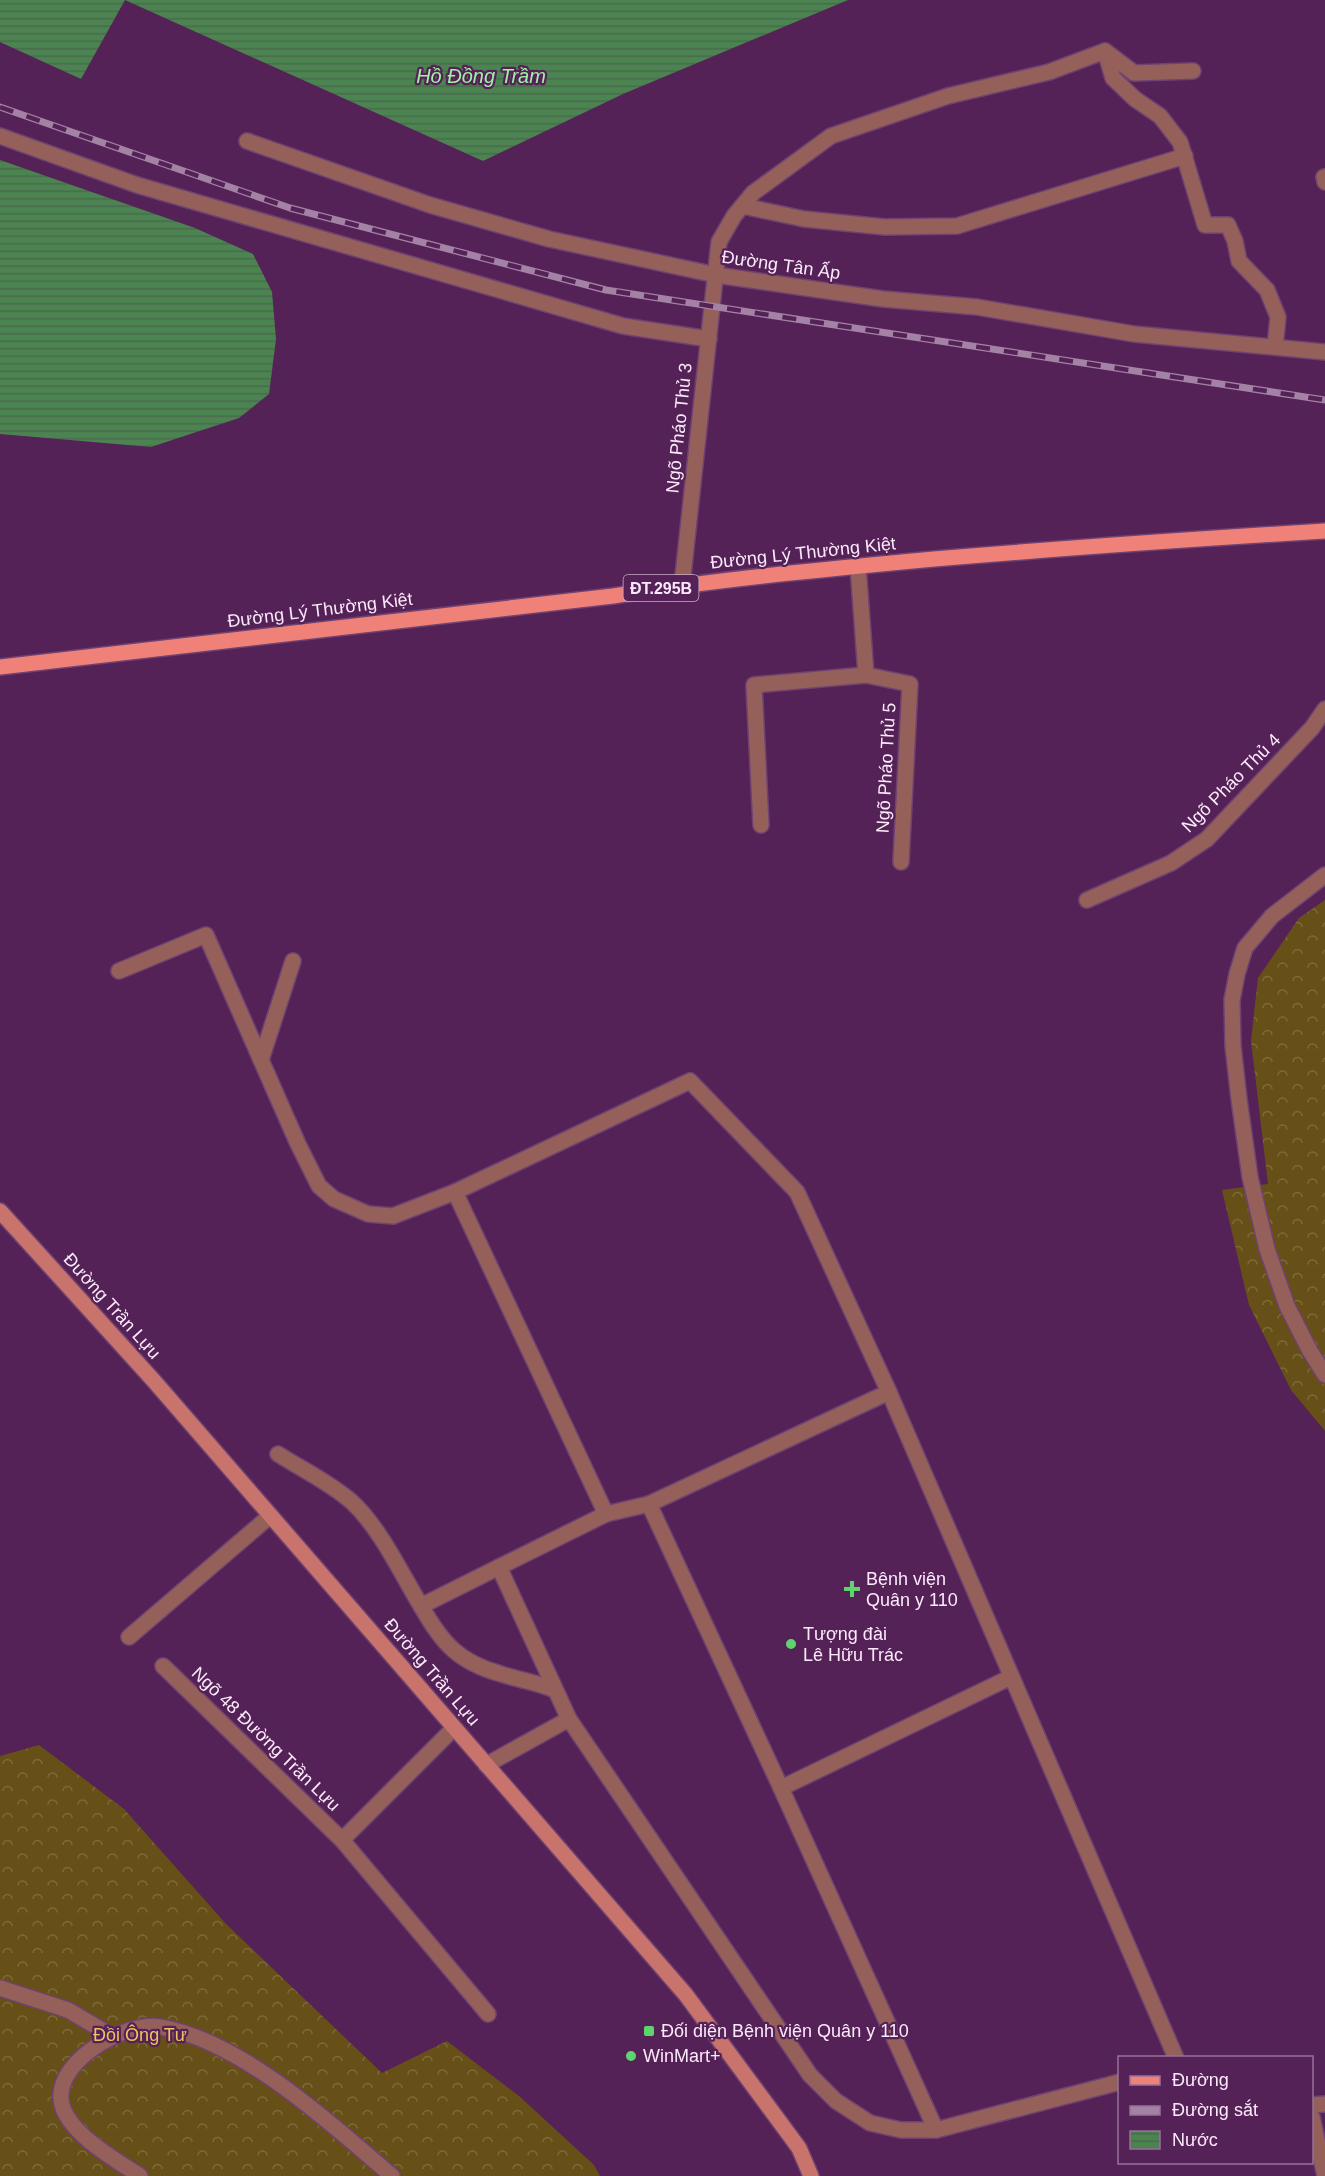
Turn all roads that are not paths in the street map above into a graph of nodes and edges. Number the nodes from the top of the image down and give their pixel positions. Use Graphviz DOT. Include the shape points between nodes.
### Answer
graph roads {
  1 [pos="1105,51"];
  2 [pos="1193,72"];
  3 [pos="0,136"];
  4 [pos="247,141"];
  5 [pos="1185,156"];
  6 [pos="743,206"];
  7 [pos="716,275"];
  8 [pos="709,339"];
  9 [pos="1275,347"];
  10 [pos="1325,352"];
  11 [pos="1325,531"];
  12 [pos="858,566"];
  13 [pos="682,585"];
  14 [pos="0,667"];
  15 [pos="866,675"];
  16 [pos="1325,709"];
  17 [pos="762,825"];
  18 [pos="901,862"];
  19 [pos="1325,874"];
  20 [pos="1086,900"];
  21 [pos="293,961"];
  22 [pos="119,971"];
  23 [pos="261,1060"];
  24 [pos="455,1192"];
  25 [pos="0,1211"];
  26 [pos="1325,1375"];
  27 [pos="889,1392"];
  28 [pos="278,1454"];
  29 [pos="649,1504"];
  30 [pos="606,1514"];
  31 [pos="270,1516"];
  32 [pos="499,1567"];
  33 [pos="421,1606"];
  34 [pos="129,1637"];
  35 [pos="163,1666"];
  36 [pos="1011,1677"];
  37 [pos="555,1690"];
  38 [pos="569,1719"];
  39 [pos="454,1728"];
  40 [pos="486,1765"];
  41 [pos="781,1788"];
  42 [pos="342,1840"];
  43 [pos="0,1988"];
  44 [pos="488,2014"];
  45 [pos="112,2036"];
  46 [pos="1175,2056"];
  47 [pos="1118,2082"];
  48 [pos="1313,2125"];
  49 [pos="936,2130"];
  50 [pos="140,2176"];
  51 [pos="392,2176"];
  52 [pos="811,2176"];
  53 [pos="1325,2176"];
  1 -- 2 [label="street" via="1134,73"];
  1 -- 5 [label="street" via="1113,78 1160,116 1180,142"];
  1 -- 6 [label="street, Ngõ Pháo Thủ 3" via="1049,72 948,96 831,136 753,193"];
  3 -- 8 [label="street" via="137,185 577,313 623,326"];
  4 -- 7 [label="street, Đường Tân Ấp" via="430,205 549,239"];
  5 -- 6 [label="street" via="957,226 885,228 804,219"];
  5 -- 9 [label="street" via="1205,225 1228,225 1239,261 1267,290 1278,317"];
  6 -- 7 [label="street, Ngõ Pháo Thủ 3" via="719,242"];
  7 -- 8 [label="street, Ngõ Pháo Thủ 3"];
  7 -- 9 [label="street, Đường Tân Ấp" via="883,299 977,307 1134,334"];
  8 -- 13 [label="street, Ngõ Pháo Thủ 3"];
  9 -- 10 [label="street, Đường Tân Ấp"];
  11 -- 12 [label="main road, Đường Lý Thường Kiệt / ĐT.295B" via="1110,544"];
  12 -- 13 [label="main road, Đường Lý Thường Kiệt / ĐT.295B"];
  12 -- 15 [label="street"];
  13 -- 14 [label="main road, Đường Lý Thường Kiệt / ĐT.295B"];
  15 -- 17 [label="street, Ngõ Pháo Thủ 5" via="754,685"];
  15 -- 18 [label="street, Ngõ Pháo Thủ 5" via="910,684"];
  16 -- 20 [label="street, Ngõ Pháo Thủ 4" via="1312,728 1207,839 1171,863"];
  19 -- 26 [label="street" via="1272,916 1245,948 1232,1000 1239,1099 1250,1177 1267,1250 1287,1306"];
  21 -- 23 [label="street"];
  22 -- 23 [label="street" via="206,935"];
  23 -- 24 [label="street" via="320,1186 334,1199 368,1214 393,1216"];
  24 -- 27 [label="street" via="690,1082 797,1192"];
  24 -- 30 [label="street"];
  25 -- 31 [label="main road, Đường Trần Lựu"];
  27 -- 29 [label="street"];
  27 -- 36 [label="street"];
  28 -- 33 [label="street" via="354,1504"];
  29 -- 30 [label="street"];
  29 -- 41 [label="street"];
  30 -- 32 [label="street"];
  31 -- 34 [label="street"];
  31 -- 39 [label="main road, Đường Trần Lựu"];
  32 -- 33 [label="street"];
  32 -- 37 [label="street"];
  33 -- 37 [label="street" via="436,1633 464,1659 498,1674 538,1682"];
  35 -- 42 [label="street, Ngõ 48 Đường Trần Lựu"];
  36 -- 41 [label="street"];
  36 -- 46 [label="street"];
  37 -- 38 [label="street"];
  38 -- 40 [label="street"];
  38 -- 49 [label="street" via="810,2075 836,2102 870,2123 901,2130"];
  39 -- 40 [label="main road, Đường Trần Lựu"];
  39 -- 42 [label="street, Ngõ 48 Đường Trần Lựu"];
  40 -- 52 [label="main road, Đường Trần Lựu" via="686,1995 799,2148"];
  41 -- 49 [label="street"];
  42 -- 44 [label="street, Ngõ 48 Đường Trần Lựu"];
  43 -- 45 [label="street" via="68,2010"];
  45 -- 50 [label="street" via="66,2073 62,2107 93,2143"];
  45 -- 51 [label="street" via="160,2026 218,2046 297,2097"];
  47 -- 49 [label="street"];
  48 -- 53 [label="street"];
}
